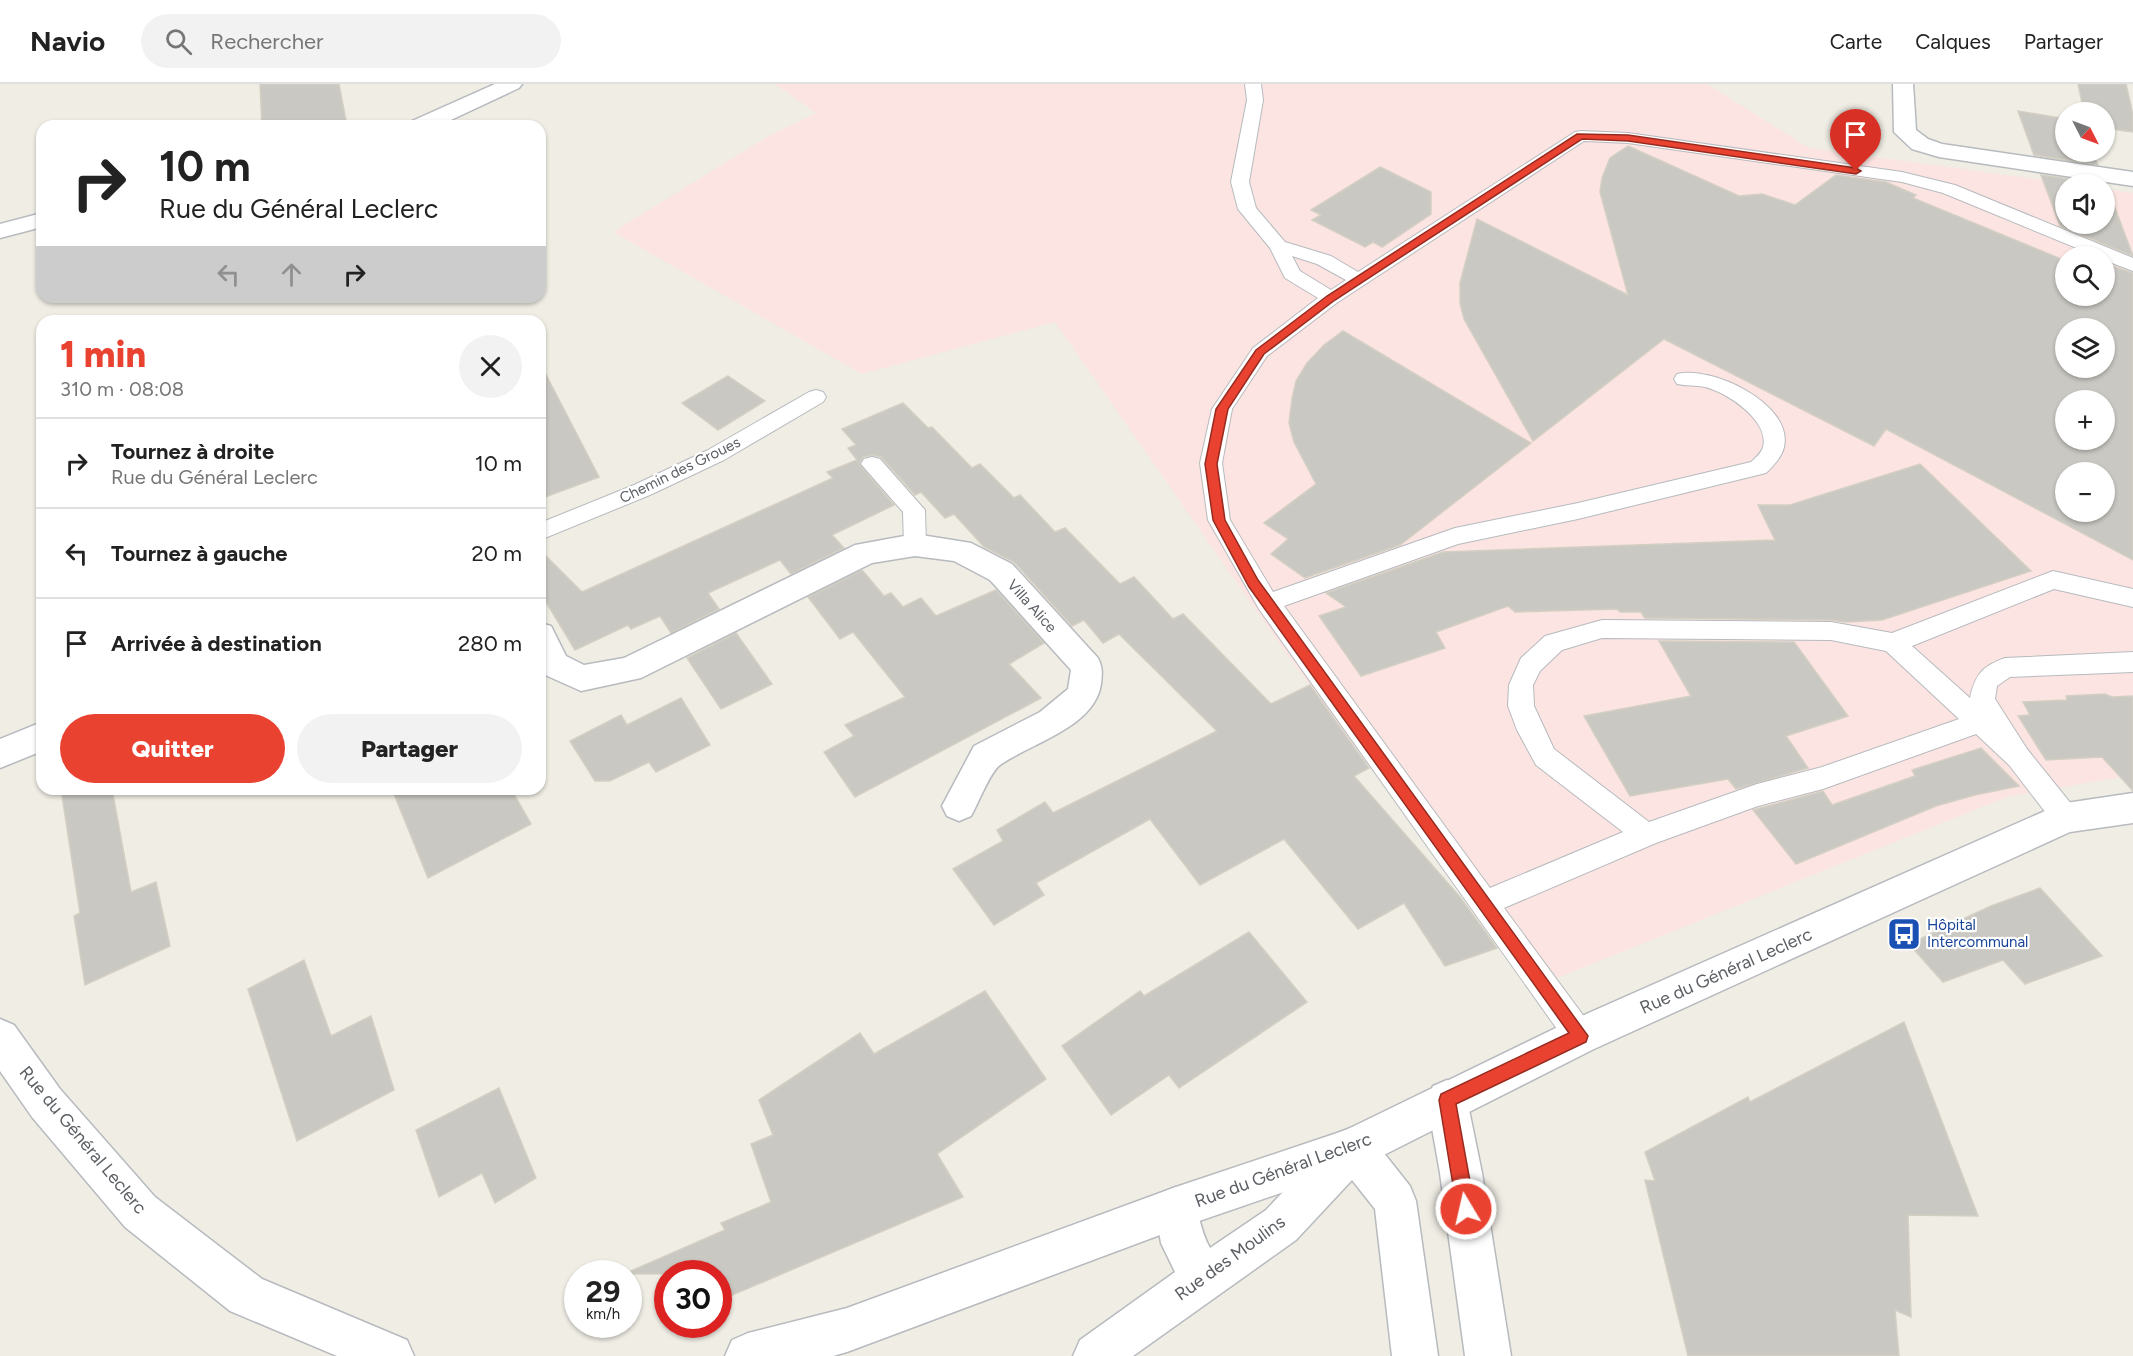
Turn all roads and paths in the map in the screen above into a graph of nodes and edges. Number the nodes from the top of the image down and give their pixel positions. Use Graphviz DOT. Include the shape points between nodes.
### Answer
graph roads {
  1 [pos="512,84"];
  2 [pos="1253,84"];
  3 [pos="1903,84"];
  4 [pos="433,120"];
  5 [pos="2133,178"];
  6 [pos="36,222"];
  7 [pos="0,231"];
  8 [pos="1278,246"];
  9 [pos="2133,265"];
  10 [pos="1359,280"];
  11 [pos="1331,298"];
  12 [pos="1684,380"];
  13 [pos="816,397"];
  14 [pos="872,464"];
  15 [pos="546,530"];
  16 [pos="915,545"];
  17 [pos="2133,598"];
  18 [pos="1267,603"];
  19 [pos="1893,643"];
  20 [pos="546,648"];
  21 [pos="2133,662"];
  22 [pos="1979,722"];
  23 [pos="36,739"];
  24 [pos="0,754"];
  25 [pos="2018,757"];
  26 [pos="959,806"];
  27 [pos="2133,808"];
  28 [pos="2066,818"];
  29 [pos="1646,835"];
  30 [pos="1485,903"];
  31 [pos="1580,1036"];
  32 [pos="0,1038"];
  33 [pos="1447,1100"];
  34 [pos="1353,1148"];
  35 [pos="1176,1208"];
  36 [pos="1203,1278"];
  37 [pos="391,1356"];
  38 [pos="748,1356"];
  39 [pos="1096,1356"];
  40 [pos="1415,1356"];
  41 [pos="1488,1356"];
  1 -- 4 [label="street"];
  2 -- 8 [label="lane" via="1255,100 1240,182 1247,209"];
  3 -- 5 [label="street" via="1905,132 1920,144"];
  6 -- 7 [label="street"];
  8 -- 10 [label="lane" via="1324,260"];
  8 -- 11 [label="lane" via="1292,274"];
  9 -- 10 [label="lane" via="1949,189 1902,177 1628,138 1581,136"];
  10 -- 11 [label="lane"];
  11 -- 18 [label="lane" via="1260,352 1222,409 1211,464 1219,520"];
  12 -- 18 [label="lane" via="1707,381 1752,403 1770,426 1776,443 1758,468 1455,536"];
  13 -- 15 [label="lane, Chemin des Groues" via="716,455"];
  14 -- 16 [label="lane" via="914,510"];
  16 -- 20 [label="street, Villa Alice" via="866,553 630,669 581,678 554,665"];
  16 -- 26 [label="street, Villa Alice" via="960,551 1001,572 1087,667 1083,695 1052,721 986,756"];
  17 -- 19 [label="lane" via="2053,579"];
  18 -- 30 [label="lane"];
  19 -- 22 [label="lane"];
  19 -- 29 [label="lane" via="1831,631 1613,629 1554,643 1530,665 1521,685 1521,706 1530,730 1545,758"];
  21 -- 25 [label="lane" via="2005,668 1986,681 1982,700"];
  22 -- 25 [label="lane"];
  22 -- 29 [label="lane"];
  23 -- 24 [label="street"];
  25 -- 28 [label="lane"];
  27 -- 28 [label="street, Rue du Général Leclerc"];
  28 -- 31 [label="street, Rue du Général Leclerc"];
  29 -- 30 [label="lane"];
  30 -- 31 [label="lane"];
  31 -- 33 [label="street, Rue du Général Leclerc"];
  32 -- 37 [label="street, Rue du Général Leclerc" via="46,1103 140,1212 246,1295"];
  33 -- 34 [label="street, Rue du Général Leclerc"];
  33 -- 41 [label="street"];
  34 -- 35 [label="street, Rue du Général Leclerc"];
  34 -- 36 [label="street, Rue des Moulins" via="1281,1225"];
  34 -- 40 [label="street" via="1395,1202"];
  35 -- 36 [label="street" via="1183,1242"];
  35 -- 38 [label="street, Rue du Général Leclerc" via="847,1330"];
  36 -- 39 [label="street, Rue des Moulins"];
}
